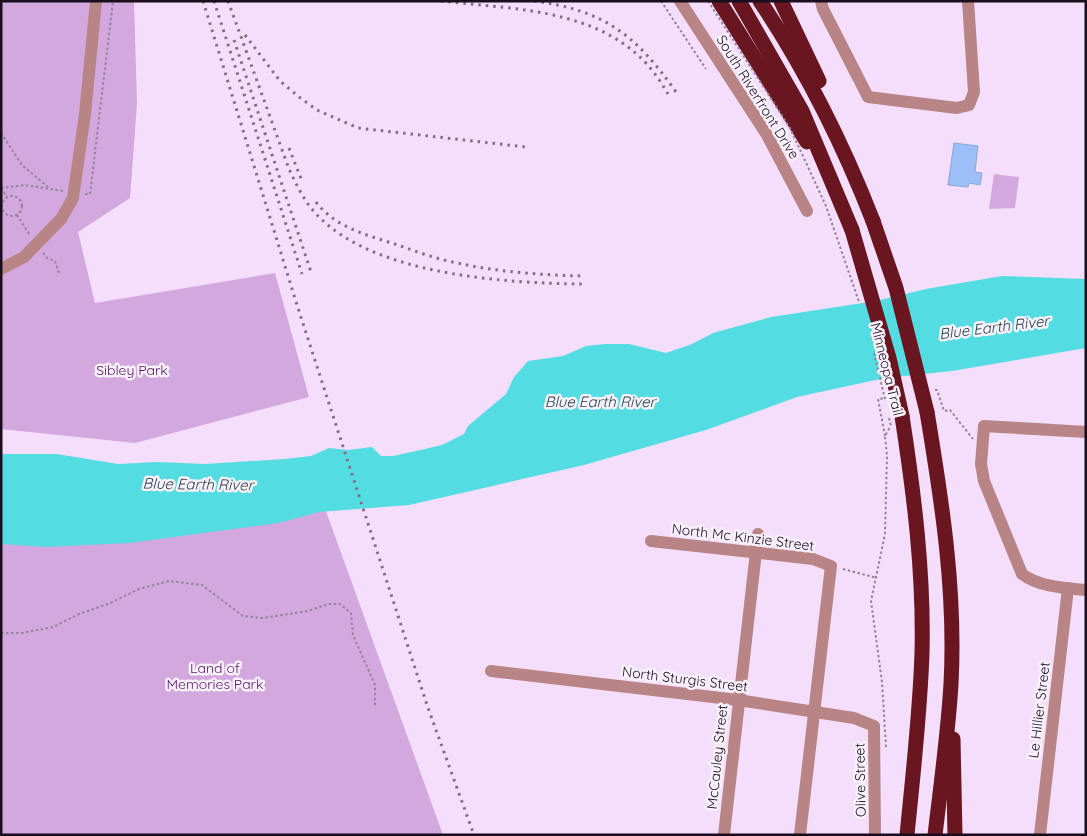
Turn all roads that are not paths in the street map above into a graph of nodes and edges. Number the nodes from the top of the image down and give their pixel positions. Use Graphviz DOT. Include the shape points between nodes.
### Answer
graph roads {
  1 [pos="96,1"];
  2 [pos="680,1"];
  3 [pos="719,1"];
  4 [pos="739,1"];
  5 [pos="760,1"];
  6 [pos="781,1"];
  7 [pos="821,1"];
  8 [pos="968,1"];
  9 [pos="847,157"];
  10 [pos="840,197"];
  11 [pos="807,211"];
  12 [pos="1,269"];
  13 [pos="1086,432"];
  14 [pos="758,534"];
  15 [pos="651,541"];
  16 [pos="755,552"];
  17 [pos="1068,588"];
  18 [pos="1086,590"];
  19 [pos="491,671"];
  20 [pos="951,682"];
  21 [pos="738,700"];
  22 [pos="814,713"];
  23 [pos="874,726"];
  24 [pos="724,835"];
  25 [pos="800,835"];
  26 [pos="875,835"];
  27 [pos="907,835"];
  28 [pos="935,835"];
  29 [pos="955,835"];
  30 [pos="1040,835"];
  1 -- 12 [label="street" via="73,198 61,219 24,258"];
  2 -- 11 [label="street, South Riverfront Drive" via="767,135"];
  3 -- 10 [label="highway"];
  4 -- 10 [label="highway" via="802,111"];
  5 -- 9 [label="highway" via="812,86"];
  6 -- 9 [label="highway" via="820,84"];
  7 -- 8 [label="street" via="868,97 957,108 969,105 974,92"];
  9 -- 20 [label="highway, bridge" via="896,288 927,412 948,555"];
  10 -- 27 [label="highway, bridge" via="889,358 894,419 914,496 922,596 919,715"];
  13 -- 17 [label="street" via="984,426 981,464 984,481 1017,568 1028,579"];
  14 -- 16 [label="street, McCauley Street"];
  15 -- 16 [label="street, North Mc Kinzie Street"];
  16 -- 21 [label="street, McCauley Street"];
  16 -- 22 [label="street, North Mc Kinzie Street" via="813,559 831,566"];
  17 -- 18 [label="street"];
  17 -- 30 [label="street, Le Hillier Street"];
  19 -- 21 [label="street, North Sturgis Street"];
  20 -- 28 [label="highway"];
  20 -- 29 [label="highway"];
  21 -- 22 [label="street, North Sturgis Street"];
  21 -- 24 [label="street, McCauley Street"];
  22 -- 23 [label="street, North Sturgis Street" via="854,718"];
  22 -- 25 [label="street"];
  23 -- 26 [label="street, Olive Street"];
}
